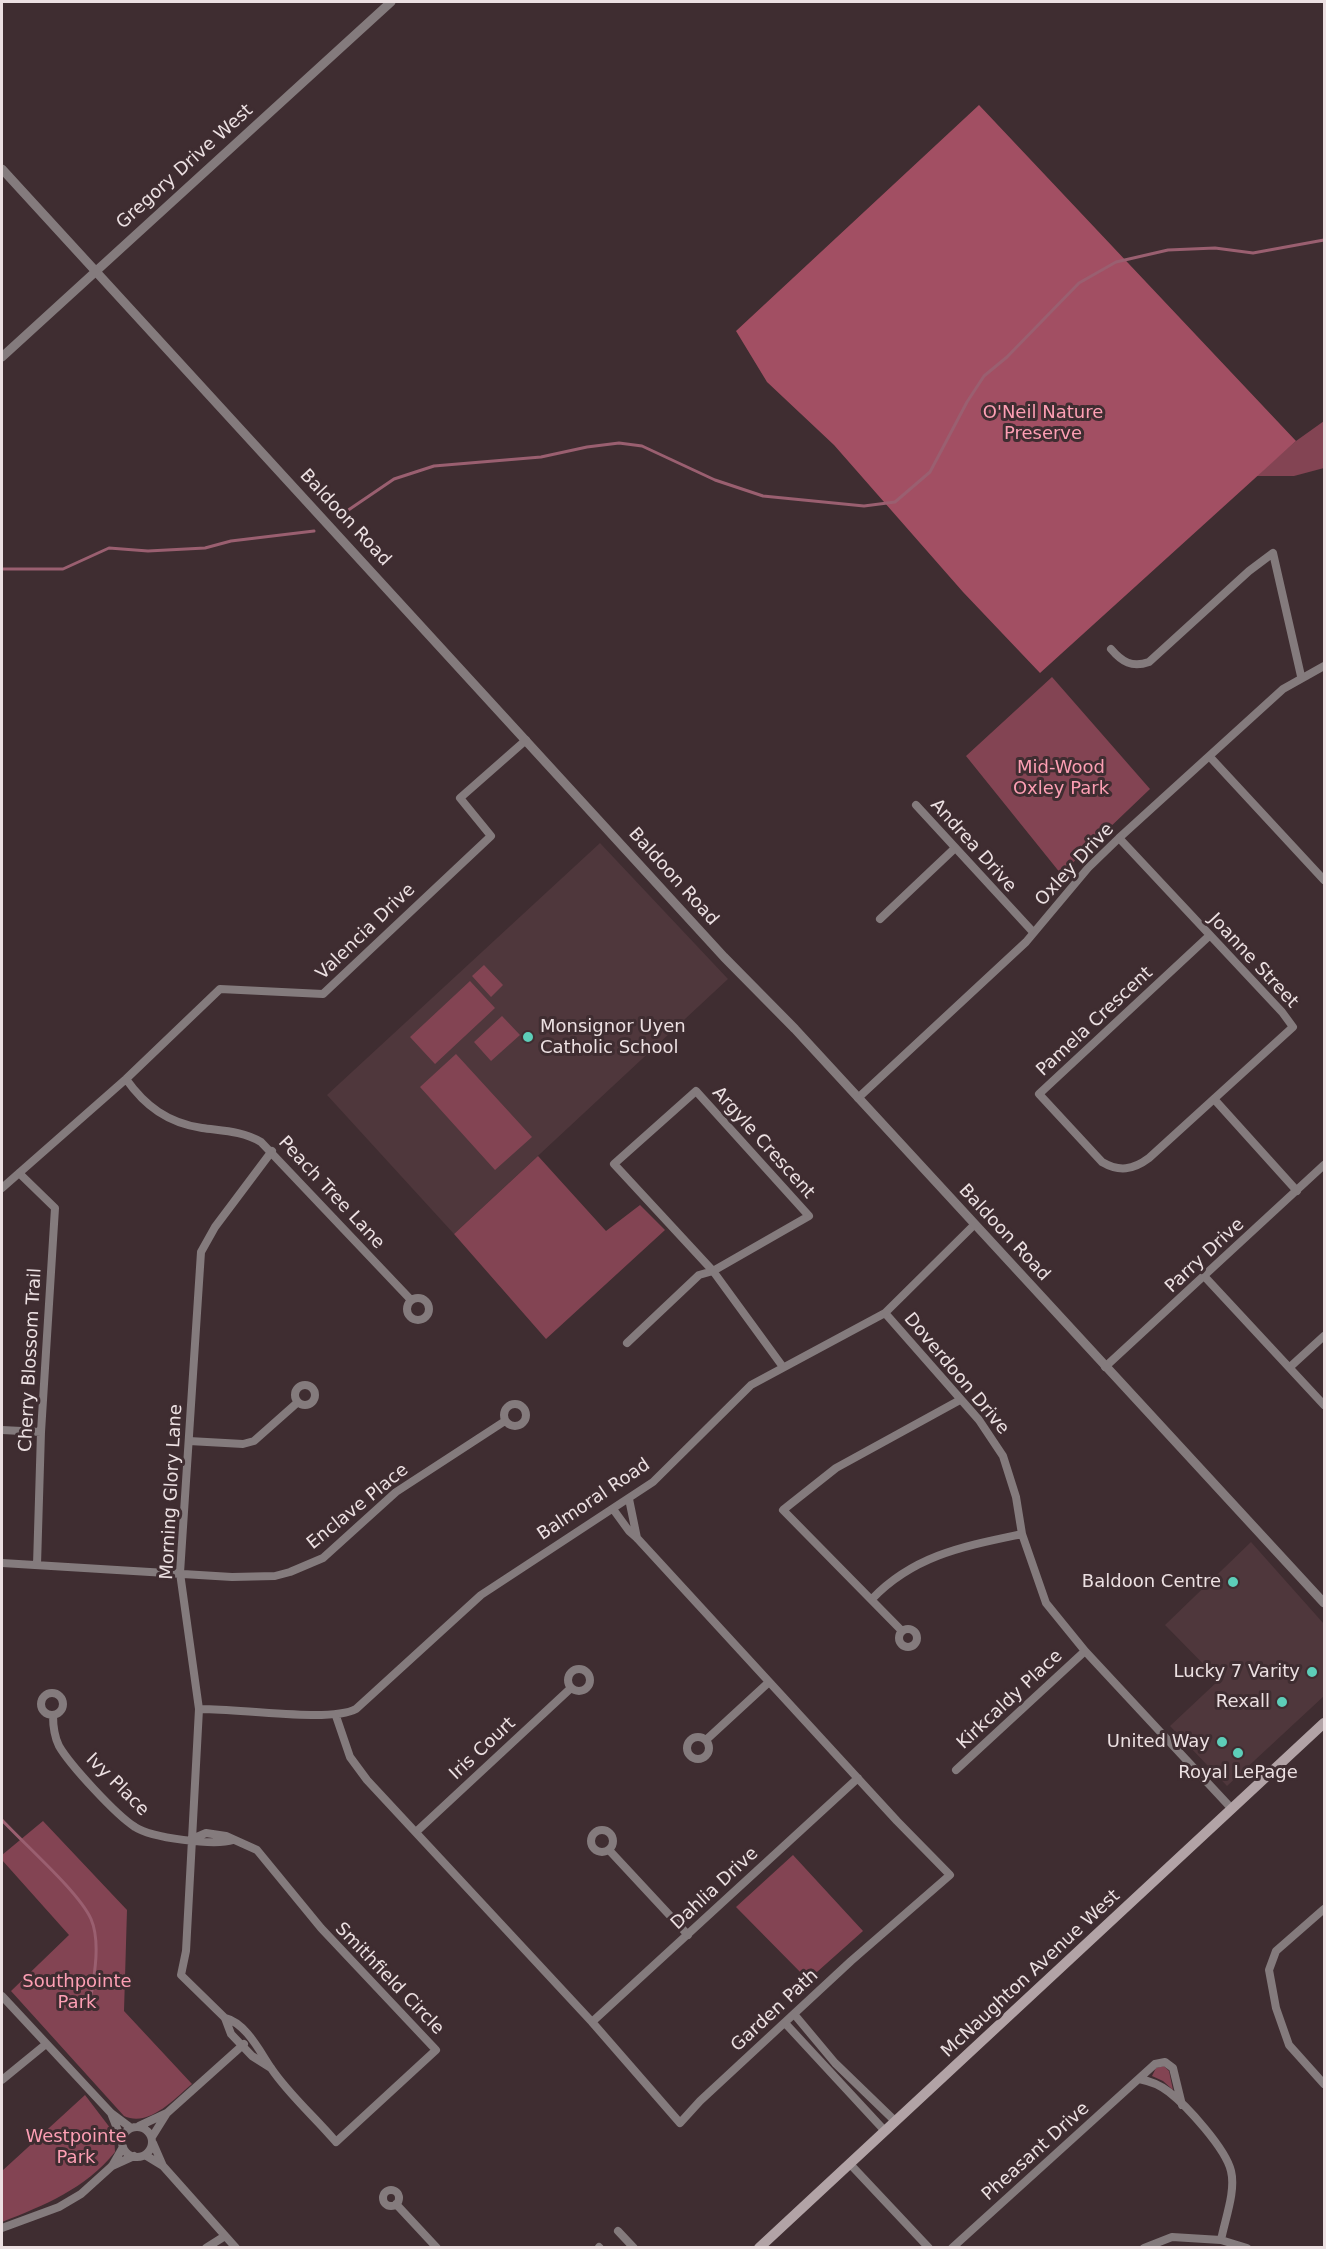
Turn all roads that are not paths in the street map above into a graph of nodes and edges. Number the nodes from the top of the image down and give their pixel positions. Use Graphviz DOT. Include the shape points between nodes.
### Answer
graph roads {
  1 [pos="391,2"];
  2 [pos="2,169"];
  3 [pos="95,271"];
  4 [pos="2,357"];
  5 [pos="1111,649"];
  6 [pos="1324,666"];
  7 [pos="1301,676"];
  8 [pos="526,740"];
  9 [pos="1210,757"];
  10 [pos="916,806"];
  11 [pos="1119,838"];
  12 [pos="954,849"];
  13 [pos="1324,880"];
  14 [pos="880,919"];
  15 [pos="1032,932"];
  16 [pos="1209,936"];
  17 [pos="126,1078"];
  18 [pos="858,1098"];
  19 [pos="1214,1099"];
  20 [pos="272,1151"];
  21 [pos="1324,1166"];
  22 [pos="18,1173"];
  23 [pos="2,1188"];
  24 [pos="1297,1191"];
  25 [pos="974,1225"];
  26 [pos="713,1271"];
  27 [pos="1205,1277"];
  28 [pos="411,1300"];
  29 [pos="885,1313"];
  30 [pos="1324,1336"];
  31 [pos="627,1343"];
  32 [pos="783,1367"];
  33 [pos="1105,1367"];
  34 [pos="1290,1367"];
  35 [pos="960,1400"];
  36 [pos="298,1402"];
  37 [pos="1324,1405"];
  38 [pos="505,1421"];
  39 [pos="2,1430"];
  40 [pos="41,1432"];
  41 [pos="189,1441"];
  42 [pos="628,1499"];
  43 [pos="613,1509"];
  44 [pos="1022,1534"];
  45 [pos="637,1538"];
  46 [pos="2,1563"];
  47 [pos="37,1565"];
  48 [pos="180,1573"];
  49 [pos="872,1599"];
  50 [pos="1324,1603"];
  51 [pos="902,1631"];
  52 [pos="1085,1651"];
  53 [pos="769,1682"];
  54 [pos="571,1688"];
  55 [pos="200,1709"];
  56 [pos="53,1715"];
  57 [pos="336,1716"];
  58 [pos="1324,1723"];
  59 [pos="706,1740"];
  60 [pos="956,1770"];
  61 [pos="858,1778"];
  62 [pos="1232,1809"];
  63 [pos="416,1832"];
  64 [pos="192,1839"];
  65 [pos="609,1850"];
  66 [pos="1324,1908"];
  67 [pos="688,1935"];
  68 [pos="2,1996"];
  69 [pos="794,2014"];
  70 [pos="225,2018"];
  71 [pos="592,2022"];
  72 [pos="785,2023"];
  73 [pos="250,2038"];
  74 [pos="46,2044"];
  75 [pos="242,2046"];
  76 [pos="271,2068"];
  77 [pos="1139,2079"];
  78 [pos="2,2080"];
  79 [pos="1324,2084"];
  80 [pos="1182,2105"];
  81 [pos="111,2113"];
  82 [pos="167,2113"];
  83 [pos="895,2121"];
  84 [pos="134,2127"];
  85 [pos="884,2130"];
  86 [pos="152,2140"];
  87 [pos="123,2144"];
  88 [pos="145,2155"];
  89 [pos="134,2156"];
  90 [pos="850,2164"];
  91 [pos="112,2166"];
  92 [pos="163,2166"];
  93 [pos="396,2204"];
  94 [pos="2,2228"];
  95 [pos="618,2231"];
  96 [pos="225,2236"];
  97 [pos="1221,2240"];
  98 [pos="206,2247"];
  99 [pos="218,2247"];
  100 [pos="236,2247"];
  101 [pos="436,2247"];
  102 [pos="634,2247"];
  103 [pos="759,2247"];
  104 [pos="929,2247"];
  105 [pos="952,2247"];
  106 [pos="1144,2247"];
  107 [pos="1247,2247"];
  1 -- 3 [label="street, Gregory Drive West"];
  2 -- 3 [label="street, Baldoon Road"];
  3 -- 4 [label="street, Gregory Drive West"];
  3 -- 8 [label="street, Baldoon Road"];
  5 -- 7 [label="street" via="1134,666 1149,662 1273,553"];
  6 -- 7 [label="street, Oxley Drive"];
  7 -- 9 [label="street, Oxley Drive"];
  8 -- 17 [label="street, Valencia Drive" via="460,798 491,836 322,994 220,989"];
  8 -- 18 [label="street, Baldoon Road"];
  9 -- 11 [label="street, Oxley Drive"];
  9 -- 13 [label="street"];
  10 -- 12 [label="street, Andrea Drive"];
  11 -- 15 [label="street, Oxley Drive"];
  11 -- 16 [label="street, Joanne Street"];
  12 -- 14 [label="street"];
  12 -- 15 [label="street, Andrea Drive"];
  15 -- 18 [label="street, Oxley Drive" via="1026,942"];
  16 -- 19 [label="street, Joanne Street" via="1293,1027"];
  16 -- 19 [label="street, Pamela Crescent" via="1039,1094 1102,1162 1128,1169 1149,1158"];
  17 -- 20 [label="street, Peach Tree Lane" via="137,1094 163,1116 182,1124 247,1134"];
  17 -- 22 [label="street, Valencia Drive"];
  18 -- 25 [label="street, Baldoon Road"];
  19 -- 24 [label="street"];
  20 -- 28 [label="street, Peach Tree Lane"];
  20 -- 41 [label="street, Morning Glory Lane" via="201,1252"];
  21 -- 24 [label="street, Parry Drive"];
  22 -- 23 [label="street, Valencia Drive"];
  22 -- 40 [label="street, Cherry Blossom Trail" via="55,1208"];
  24 -- 27 [label="street, Parry Drive"];
  25 -- 29 [label="street, Balmoral Road"];
  25 -- 33 [label="street, Baldoon Road"];
  26 -- 26 [label="street, Argyle Crescent" via="809,1216 696,1090 614,1164"];
  26 -- 31 [label="street" via="699,1275"];
  26 -- 32 [label="street, Argyle Crescent"];
  27 -- 33 [label="street, Parry Drive"];
  27 -- 34 [label="street"];
  29 -- 32 [label="street, Balmoral Road"];
  29 -- 35 [label="street, Doverdoon Drive"];
  30 -- 34 [label="street"];
  32 -- 42 [label="street, Balmoral Road" via="751,1385 653,1482"];
  33 -- 50 [label="street, Baldoon Road"];
  34 -- 37 [label="street"];
  35 -- 44 [label="street, Doverdoon Drive" via="1003,1456"];
  35 -- 49 [label="street" via="836,1468 783,1510"];
  36 -- 41 [label="street" via="249,1443"];
  38 -- 48 [label="street, Enclave Place" via="396,1492 336,1547 307,1567 255,1577"];
  39 -- 40 [label="street"];
  40 -- 47 [label="street, Cherry Blossom Trail"];
  41 -- 48 [label="street, Morning Glory Lane"];
  42 -- 43 [label="street, Balmoral Road"];
  42 -- 45 [label="street, Garden Path"];
  43 -- 45 [label="street, Garden Path" via="628,1532"];
  43 -- 57 [label="street, Balmoral Road" via="481,1595 363,1703"];
  44 -- 49 [label="street" via="957,1548 909,1568"];
  44 -- 52 [label="street, Doverdoon Drive" via="1046,1603"];
  45 -- 53 [label="street, Garden Path"];
  46 -- 47 [label="street, Enclave Place"];
  47 -- 48 [label="street, Enclave Place"];
  48 -- 55 [label="street, Morning Glory Lane"];
  49 -- 51 [label="street"];
  52 -- 60 [label="street, Kirkcaldy Place"];
  52 -- 62 [label="street, Doverdoon Drive"];
  53 -- 59 [label="street"];
  53 -- 61 [label="street, Garden Path"];
  54 -- 63 [label="street, Iris Court"];
  55 -- 57 [label="street, Balmoral Road"];
  55 -- 64 [label="street, Morning Glory Lane"];
  56 -- 64 [label="street, Ivy Place" via="54,1735 64,1754 129,1823 152,1834"];
  57 -- 63 [label="street, Garden Path" via="356,1767"];
  58 -- 62 [label="main road, McNaughton Avenue West"];
  61 -- 67 [label="street, Dahlia Drive"];
  61 -- 69 [label="street, Garden Path" via="951,1875"];
  62 -- 83 [label="main road, McNaughton Avenue West"];
  63 -- 71 [label="street, Garden Path"];
  64 -- 70 [label="street, Morning Glory Lane" via="186,1951 181,1975"];
  64 -- 76 [label="street, Smithfield Circle" via="206,1833 226,1836 257,1850 321,1929 436,2050 336,2142"];
  65 -- 67 [label="street"];
  66 -- 79 [label="street" via="1276,1951 1269,1970 1276,2008 1290,2045"];
  67 -- 71 [label="street, Dahlia Drive"];
  68 -- 74 [label="street"];
  69 -- 72 [label="street, Garden Path"];
  69 -- 83 [label="street" via="835,2063"];
  70 -- 73 [label="street, Smithfield Circle" via="235,2022"];
  70 -- 75 [label="street, Morning Glory Lane"];
  71 -- 72 [label="street, Garden Path" via="680,2123"];
  72 -- 85 [label="street"];
  73 -- 75 [label="street"];
  73 -- 76 [label="street, Smithfield Circle"];
  74 -- 78 [label="street"];
  74 -- 81 [label="street"];
  75 -- 76 [label="street, Morning Glory Lane" via="260,2064"];
  75 -- 82 [label="street"];
  77 -- 80 [label="street" via="1162,2087"];
  77 -- 80 [label="street, Pheasant Drive" via="1155,2064 1170,2064 1177,2075"];
  77 -- 105 [label="street, Pheasant Drive"];
  80 -- 97 [label="street" via="1224,2154 1232,2173"];
  81 -- 84 [label="street"];
  81 -- 87 [label="street"];
  82 -- 84 [label="street"];
  82 -- 86 [label="street"];
  83 -- 85 [label="main road, McNaughton Avenue West"];
  84 -- 86 [label="street" via="146,2129"];
  84 -- 87 [label="street" via="124,2134"];
  85 -- 90 [label="main road, McNaughton Avenue West"];
  86 -- 88 [label="street"];
  86 -- 92 [label="street"];
  87 -- 89 [label="street"];
  87 -- 91 [label="street"];
  88 -- 89 [label="street"];
  88 -- 92 [label="street"];
  89 -- 91 [label="street"];
  90 -- 103 [label="main road, McNaughton Avenue West"];
  90 -- 104 [label="street"];
  91 -- 94 [label="street" via="81,2194 59,2207"];
  92 -- 96 [label="street"];
  93 -- 101 [label="street"];
  95 -- 102 [label="street"];
  96 -- 98 [label="street"];
  96 -- 99 [label="street"];
  96 -- 100 [label="street"];
  97 -- 106 [label="street" via="1172,2237"];
  97 -- 107 [label="street"];
}
